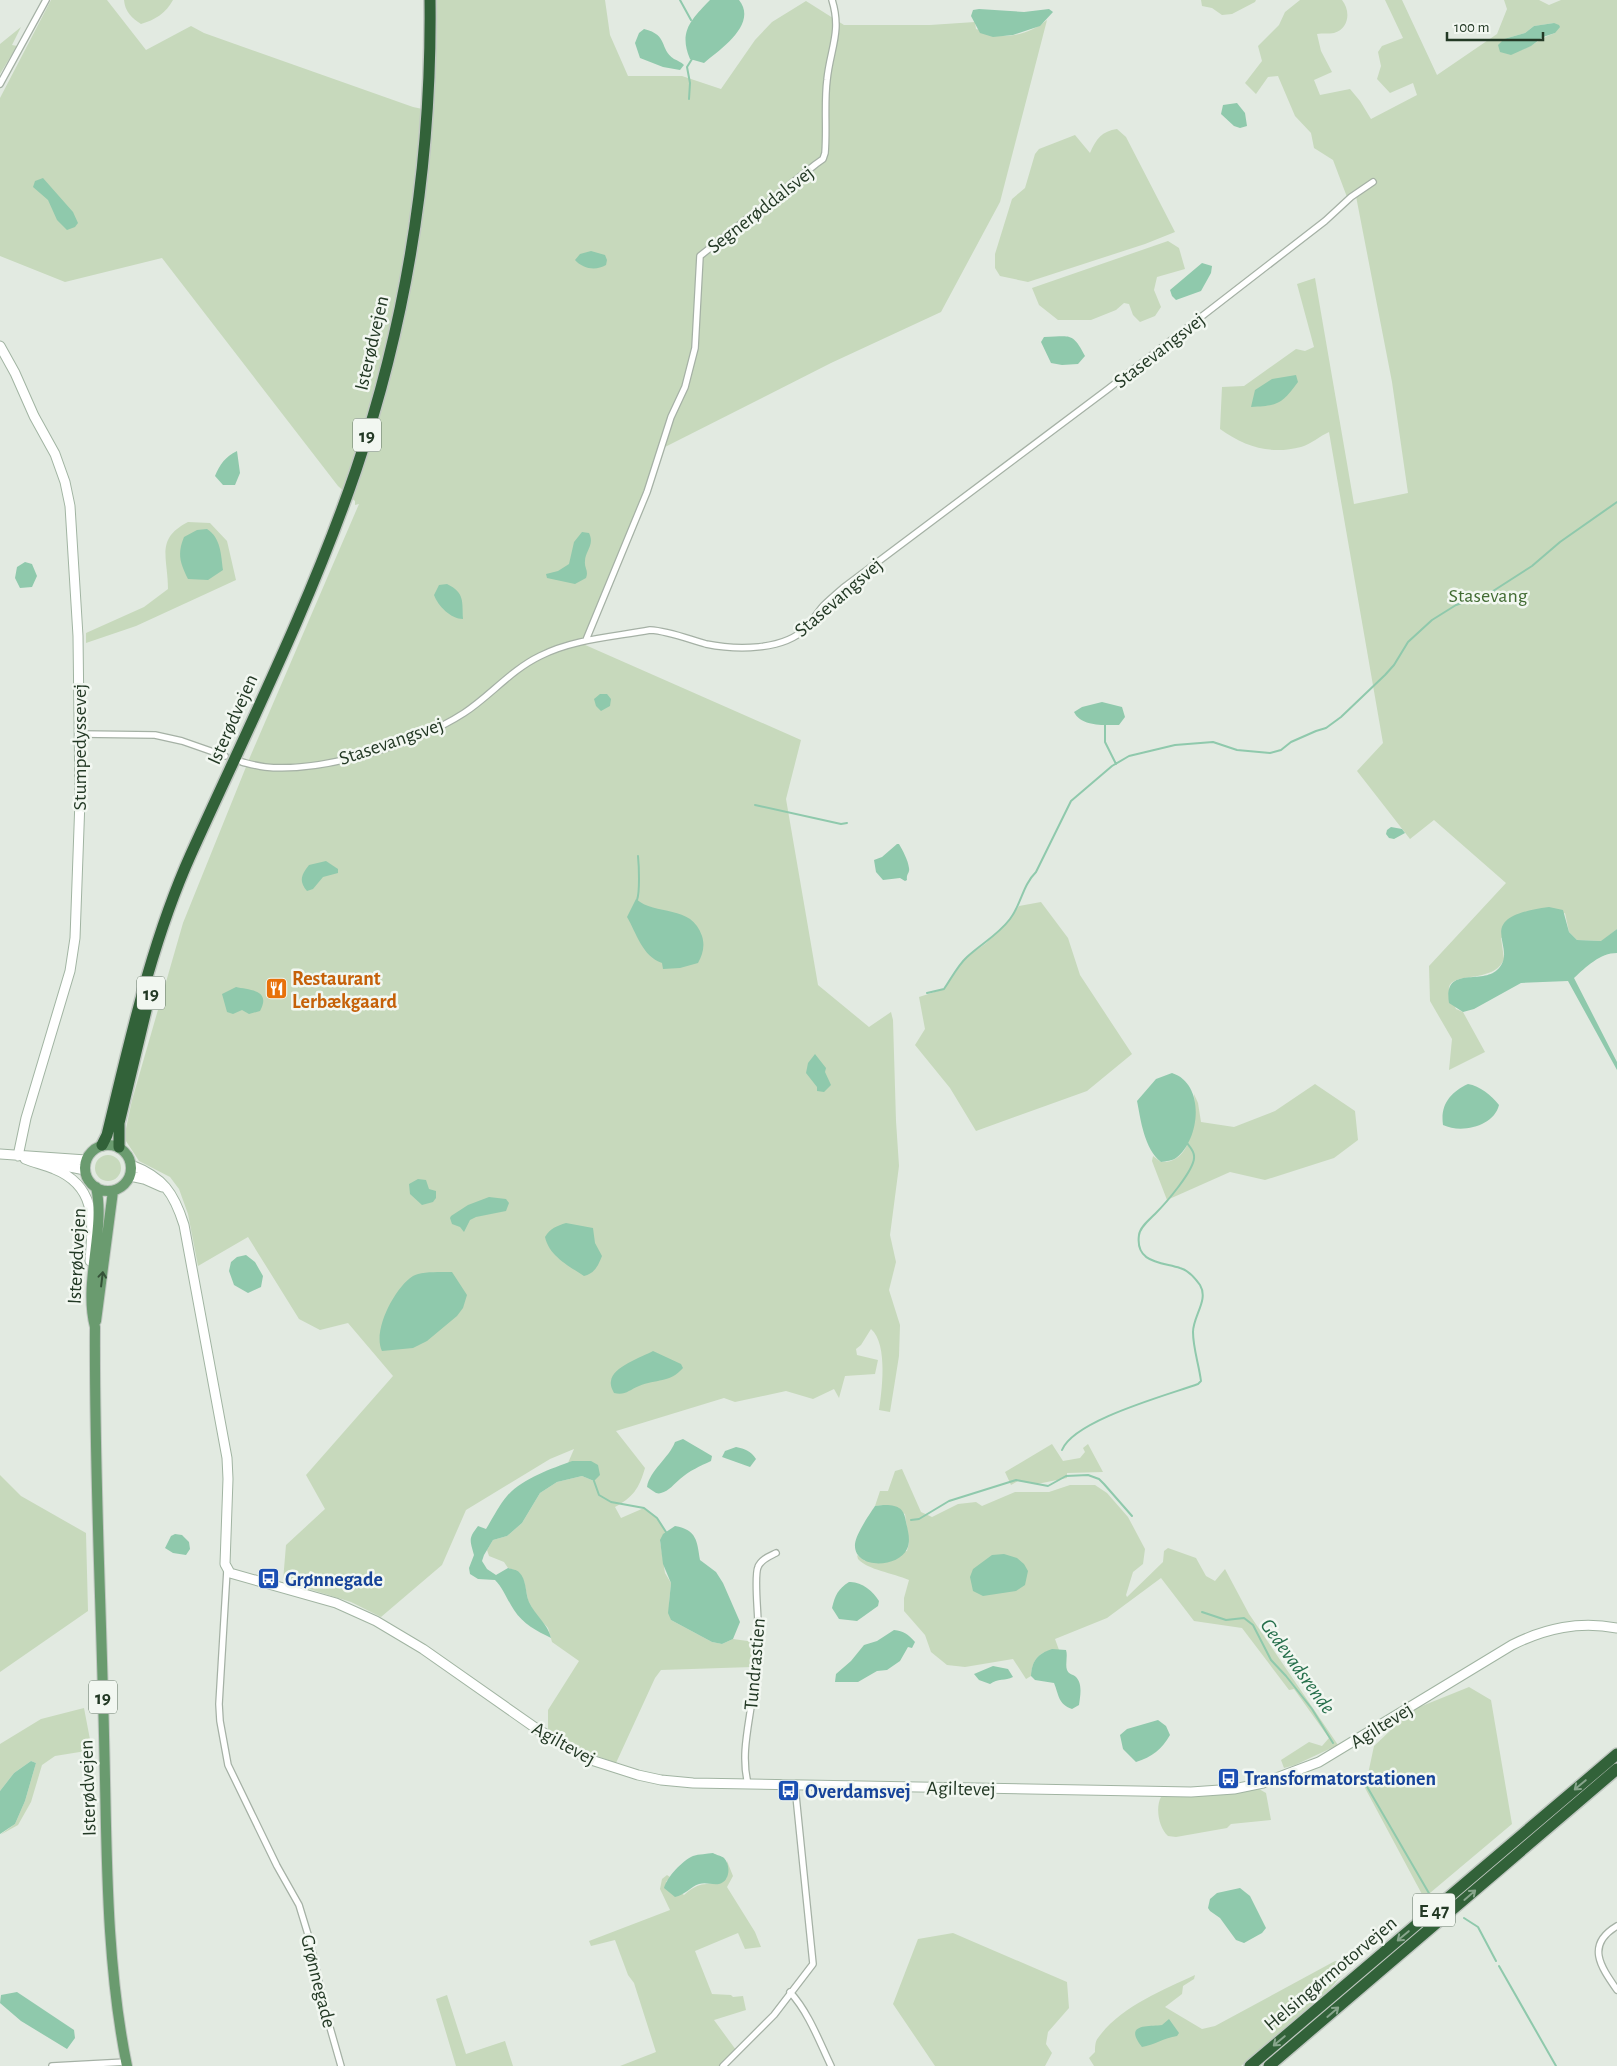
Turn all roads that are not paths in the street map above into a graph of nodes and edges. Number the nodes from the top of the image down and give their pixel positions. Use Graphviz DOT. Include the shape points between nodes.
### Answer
graph roads {
  1 [pos="46,0"];
  2 [pos="430,0"];
  3 [pos="832,0"];
  4 [pos="0,84"];
  5 [pos="1373,182"];
  6 [pos="0,346"];
  7 [pos="586,640"];
  8 [pos="80,734"];
  9 [pos="225,756"];
  10 [pos="242,762"];
  11 [pos="198,842"];
  12 [pos="102,1145"];
  13 [pos="119,1147"];
  14 [pos="0,1154"];
  15 [pos="22,1158"];
  16 [pos="85,1165"];
  17 [pos="131,1165"];
  18 [pos="130,1176"];
  19 [pos="96,1187"];
  20 [pos="113,1190"];
  21 [pos="175,1201"];
  22 [pos="92,1283"];
  23 [pos="95,1327"];
  24 [pos="776,1553"];
  25 [pos="227,1570"];
  26 [pos="1617,1628"];
  27 [pos="1617,1754"];
  28 [pos="1617,1769"];
  29 [pos="748,1784"];
  30 [pos="795,1786"];
  31 [pos="1617,1926"];
  32 [pos="1617,1990"];
  33 [pos="790,1992"];
  34 [pos="127,2064"];
  35 [pos="52,2066"];
  36 [pos="340,2066"];
  37 [pos="723,2066"];
  38 [pos="831,2066"];
  39 [pos="1250,2066"];
  40 [pos="1269,2066"];
  1 -- 4 [label="street"];
  2 -- 11 [label="highway, Isterødvejen / 19" via="427,114 419,192 410,258 379,395 357,468 311,589"];
  3 -- 7 [label="street, Segnerøddalsvej" via="837,16 836,39 827,79 825,153 816,164 700,256 695,348 684,387 647,492"];
  5 -- 7 [label="street, Stasevangsvej" via="1108,389 842,588 805,628 788,640 762,646 722,647 659,630"];
  6 -- 8 [label="street, Stumpedyssevej" via="54,454 70,506"];
  7 -- 10 [label="street, Stasevangsvej" via="538,656 464,713 429,732 320,764 265,767"];
  8 -- 9 [label="street" via="156,735"];
  8 -- 15 [label="street, Stumpedyssevej" via="75,938 70,971 26,1118"];
  11 -- 12 [label="highway, Isterødvejen / 19" via="191,853 151,966"];
  11 -- 13 [label="highway, Isterødvejen / 19" via="154,979 119,1123"];
  12 -- 13 [label="main road"];
  12 -- 16 [label="main road, 19" via="91,1152"];
  13 -- 17 [label="main road"];
  14 -- 15 [label="street"];
  15 -- 16 [label="street"];
  15 -- 22 [label="street" via="68,1176 87,1198 92,1222 89,1274"];
  16 -- 19 [label="main road, 19" via="90,1182"];
  17 -- 18 [label="main road"];
  17 -- 21 [label="street, Grønnegade" via="157,1178"];
  18 -- 20 [label="main road" via="122,1186"];
  18 -- 21 [label="street, Grønnegade" via="154,1182"];
  19 -- 20 [label="main road"];
  19 -- 22 [label="main road, Isterødvejen / 19" via="98,1205"];
  23 -- 20 [label="main road, Isterødvejen / 19, one-way"];
  21 -- 25 [label="street, Grønnegade" via="184,1225 227,1458"];
  22 -- 23 [label="main road, Isterødvejen / 19"];
  23 -- 34 [label="main road, Isterødvejen / 19" via="109,1895"];
  24 -- 29 [label="street, Tundrastien" via="761,1562 756,1575 756,1656 744,1768"];
  25 -- 29 [label="street, Agiltevej" via="336,1603 376,1621 423,1649 537,1729 614,1769 661,1780"];
  25 -- 36 [label="street, Grønnegade" via="219,1704 228,1765 299,1905"];
  26 -- 30 [label="street, Agiltevej" via="1586,1624 1531,1635 1319,1762 1283,1777 1234,1788 1191,1792"];
  27 -- 39 [label="highway, Helsingørmotorvejen / E 47, one-way"];
  40 -- 28 [label="highway, Helsingørmotorvejen / E 47, one-way"];
  29 -- 30 [label="street, Agiltevej"];
  30 -- 33 [label="street" via="813,1958 809,1970"];
  31 -- 32 [label="street" via="1607,1932 1598,1949 1601,1966"];
  33 -- 37 [label="street" via="774,2015"];
  33 -- 38 [label="street" via="809,2019"];
  34 -- 35 [label="street"];
}
